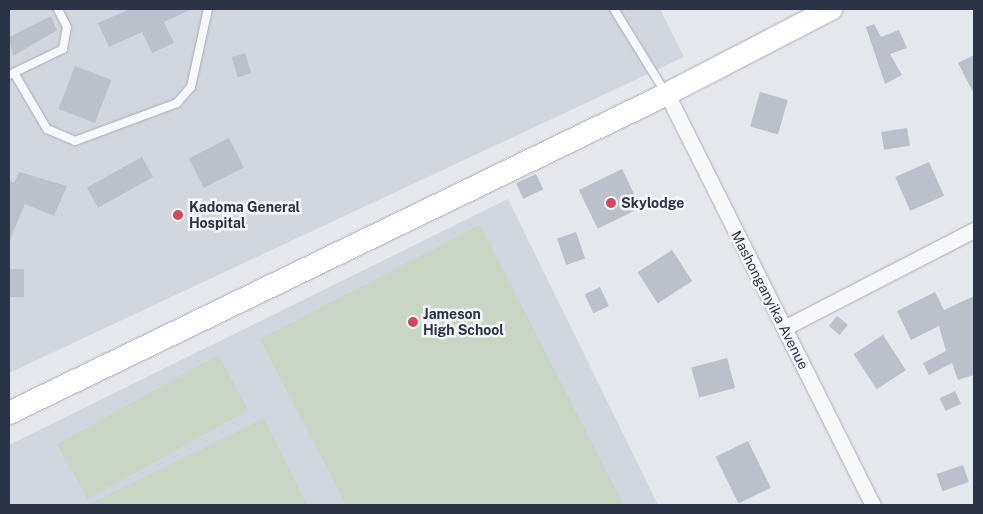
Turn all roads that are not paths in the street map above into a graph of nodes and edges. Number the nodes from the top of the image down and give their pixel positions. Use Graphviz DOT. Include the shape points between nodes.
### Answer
graph roads {
  1 [pos="58,9"];
  2 [pos="208,9"];
  3 [pos="614,9"];
  4 [pos="831,9"];
  5 [pos="11,74"];
  6 [pos="667,94"];
  7 [pos="974,230"];
  8 [pos="784,328"];
  9 [pos="9,413"];
  10 [pos="873,505"];
  1 -- 5 [label="lane" via="66,27 63,49"];
  2 -- 5 [label="lane" via="191,87 177,103 75,141 47,129"];
  3 -- 6 [label="lane"];
  4 -- 6 [label="main road"];
  6 -- 8 [label="street, Mashonganyika Avenue"];
  6 -- 9 [label="main road"];
  7 -- 8 [label="street"];
  8 -- 10 [label="street, Mashonganyika Avenue"];
}
